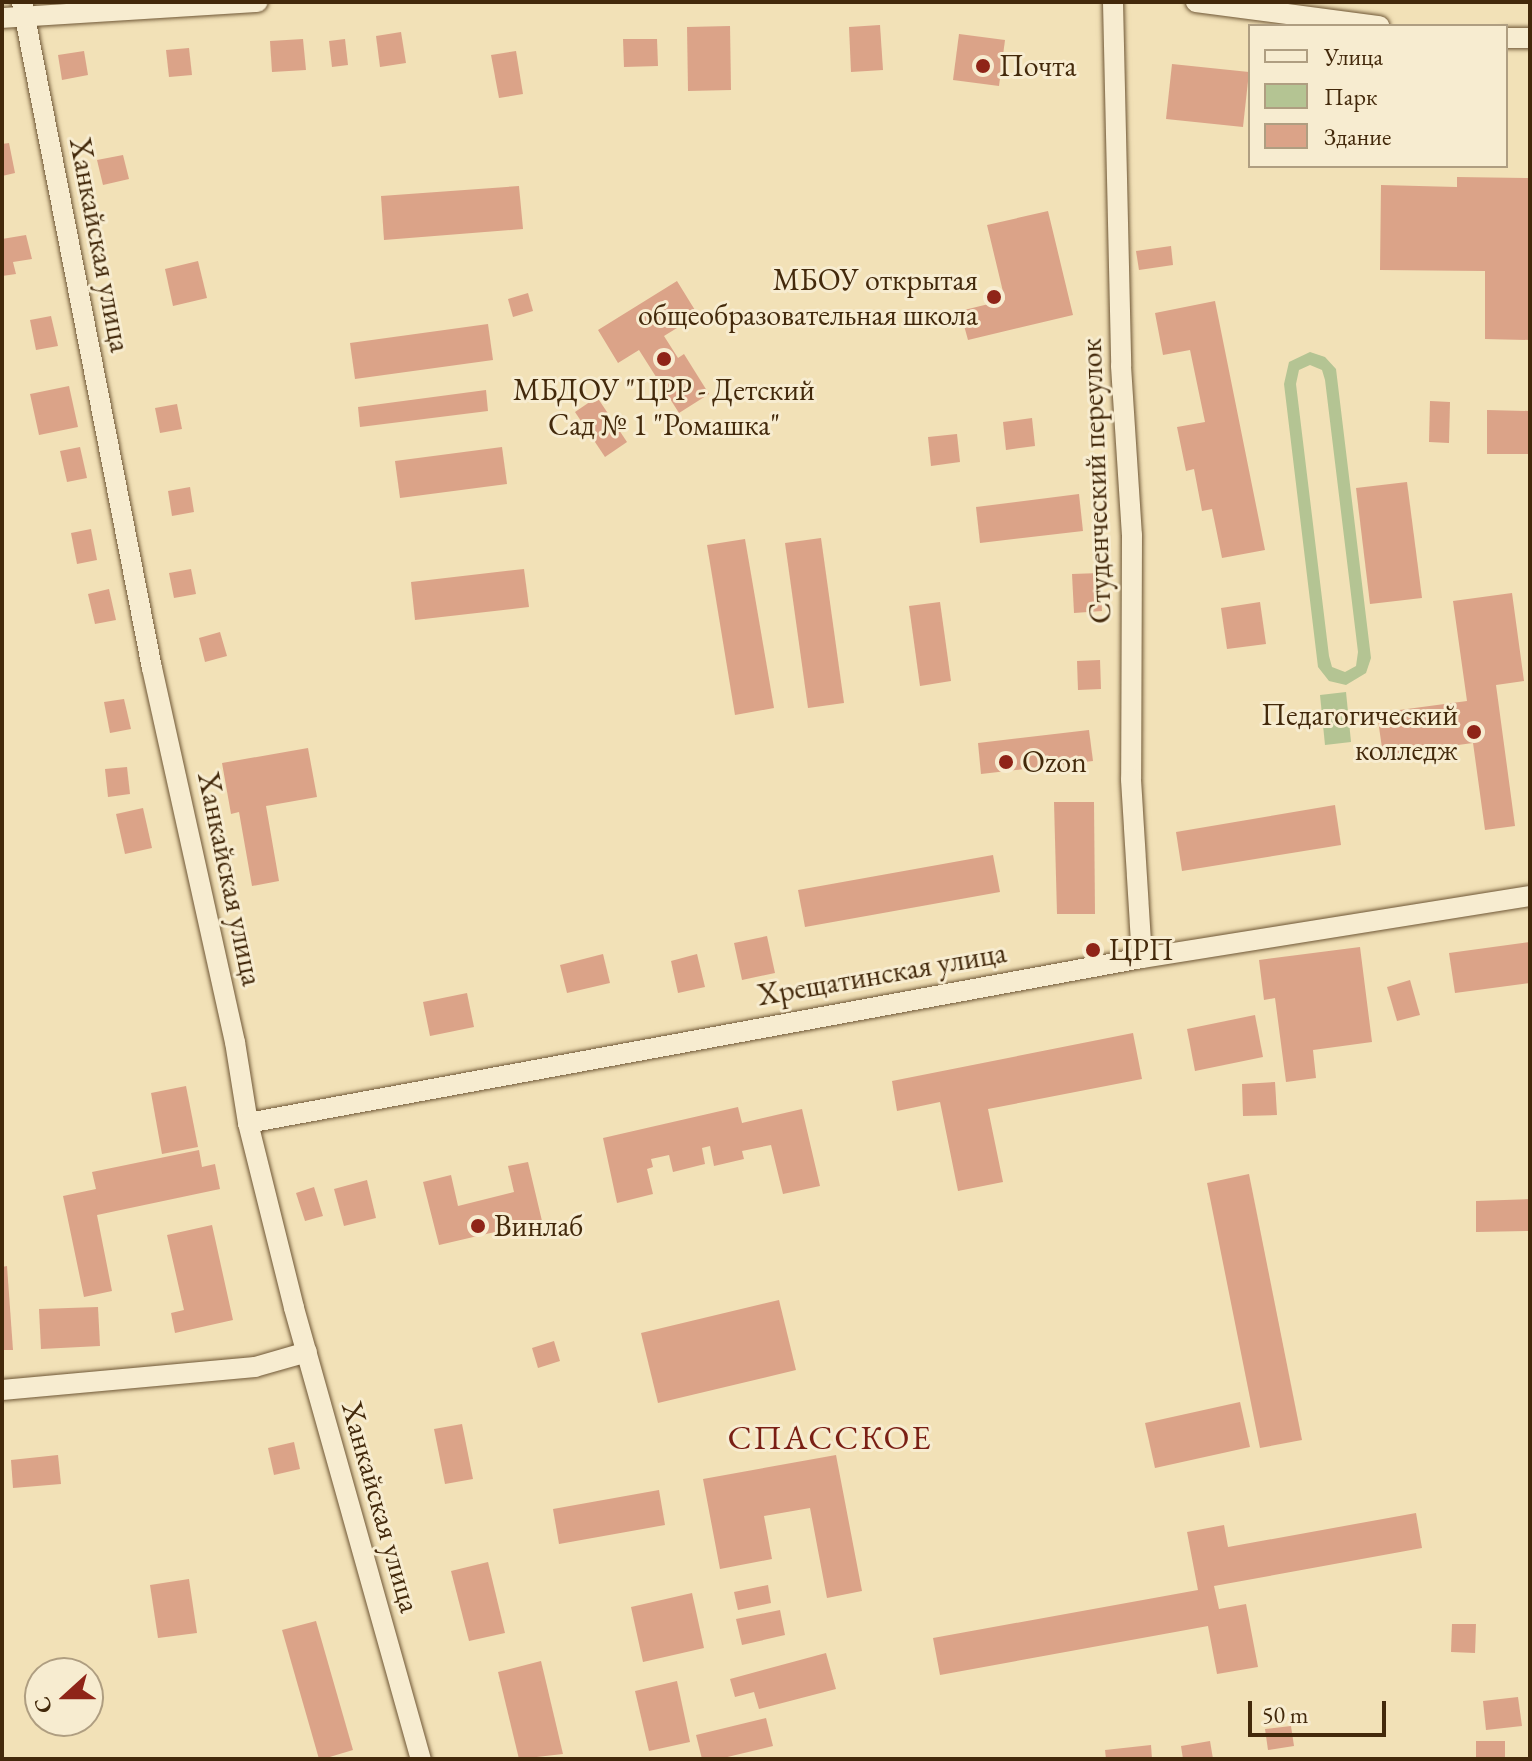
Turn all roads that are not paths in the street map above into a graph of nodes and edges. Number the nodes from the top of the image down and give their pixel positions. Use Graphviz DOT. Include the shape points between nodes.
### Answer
graph roads {
  1 [pos="257,2"];
  2 [pos="1113,2"];
  3 [pos="1196,2"];
  4 [pos="24,9"];
  5 [pos="2,18"];
  6 [pos="1364,24"];
  7 [pos="1508,38"];
  8 [pos="1530,38"];
  9 [pos="1530,896"];
  10 [pos="1142,958"];
  11 [pos="248,1123"];
  12 [pos="307,1352"];
  13 [pos="2,1390"];
  14 [pos="421,1759"];
  1 -- 4 [label="street"];
  2 -- 10 [label="street, Студенческий переулок" via="1121,366 1132,535 1131,779"];
  3 -- 6 [label="street"];
  4 -- 5 [label="street"];
  4 -- 11 [label="street, Ханкайская улица" via="152,668 229,1013"];
  7 -- 8 [label="street"];
  9 -- 10 [label="street, Хрещатинская улица"];
  10 -- 11 [label="street, Хрещатинская улица"];
  11 -- 12 [label="street, Ханкайская улица"];
  12 -- 13 [label="street" via="255,1367"];
  12 -- 14 [label="street, Ханкайская улица"];
}
